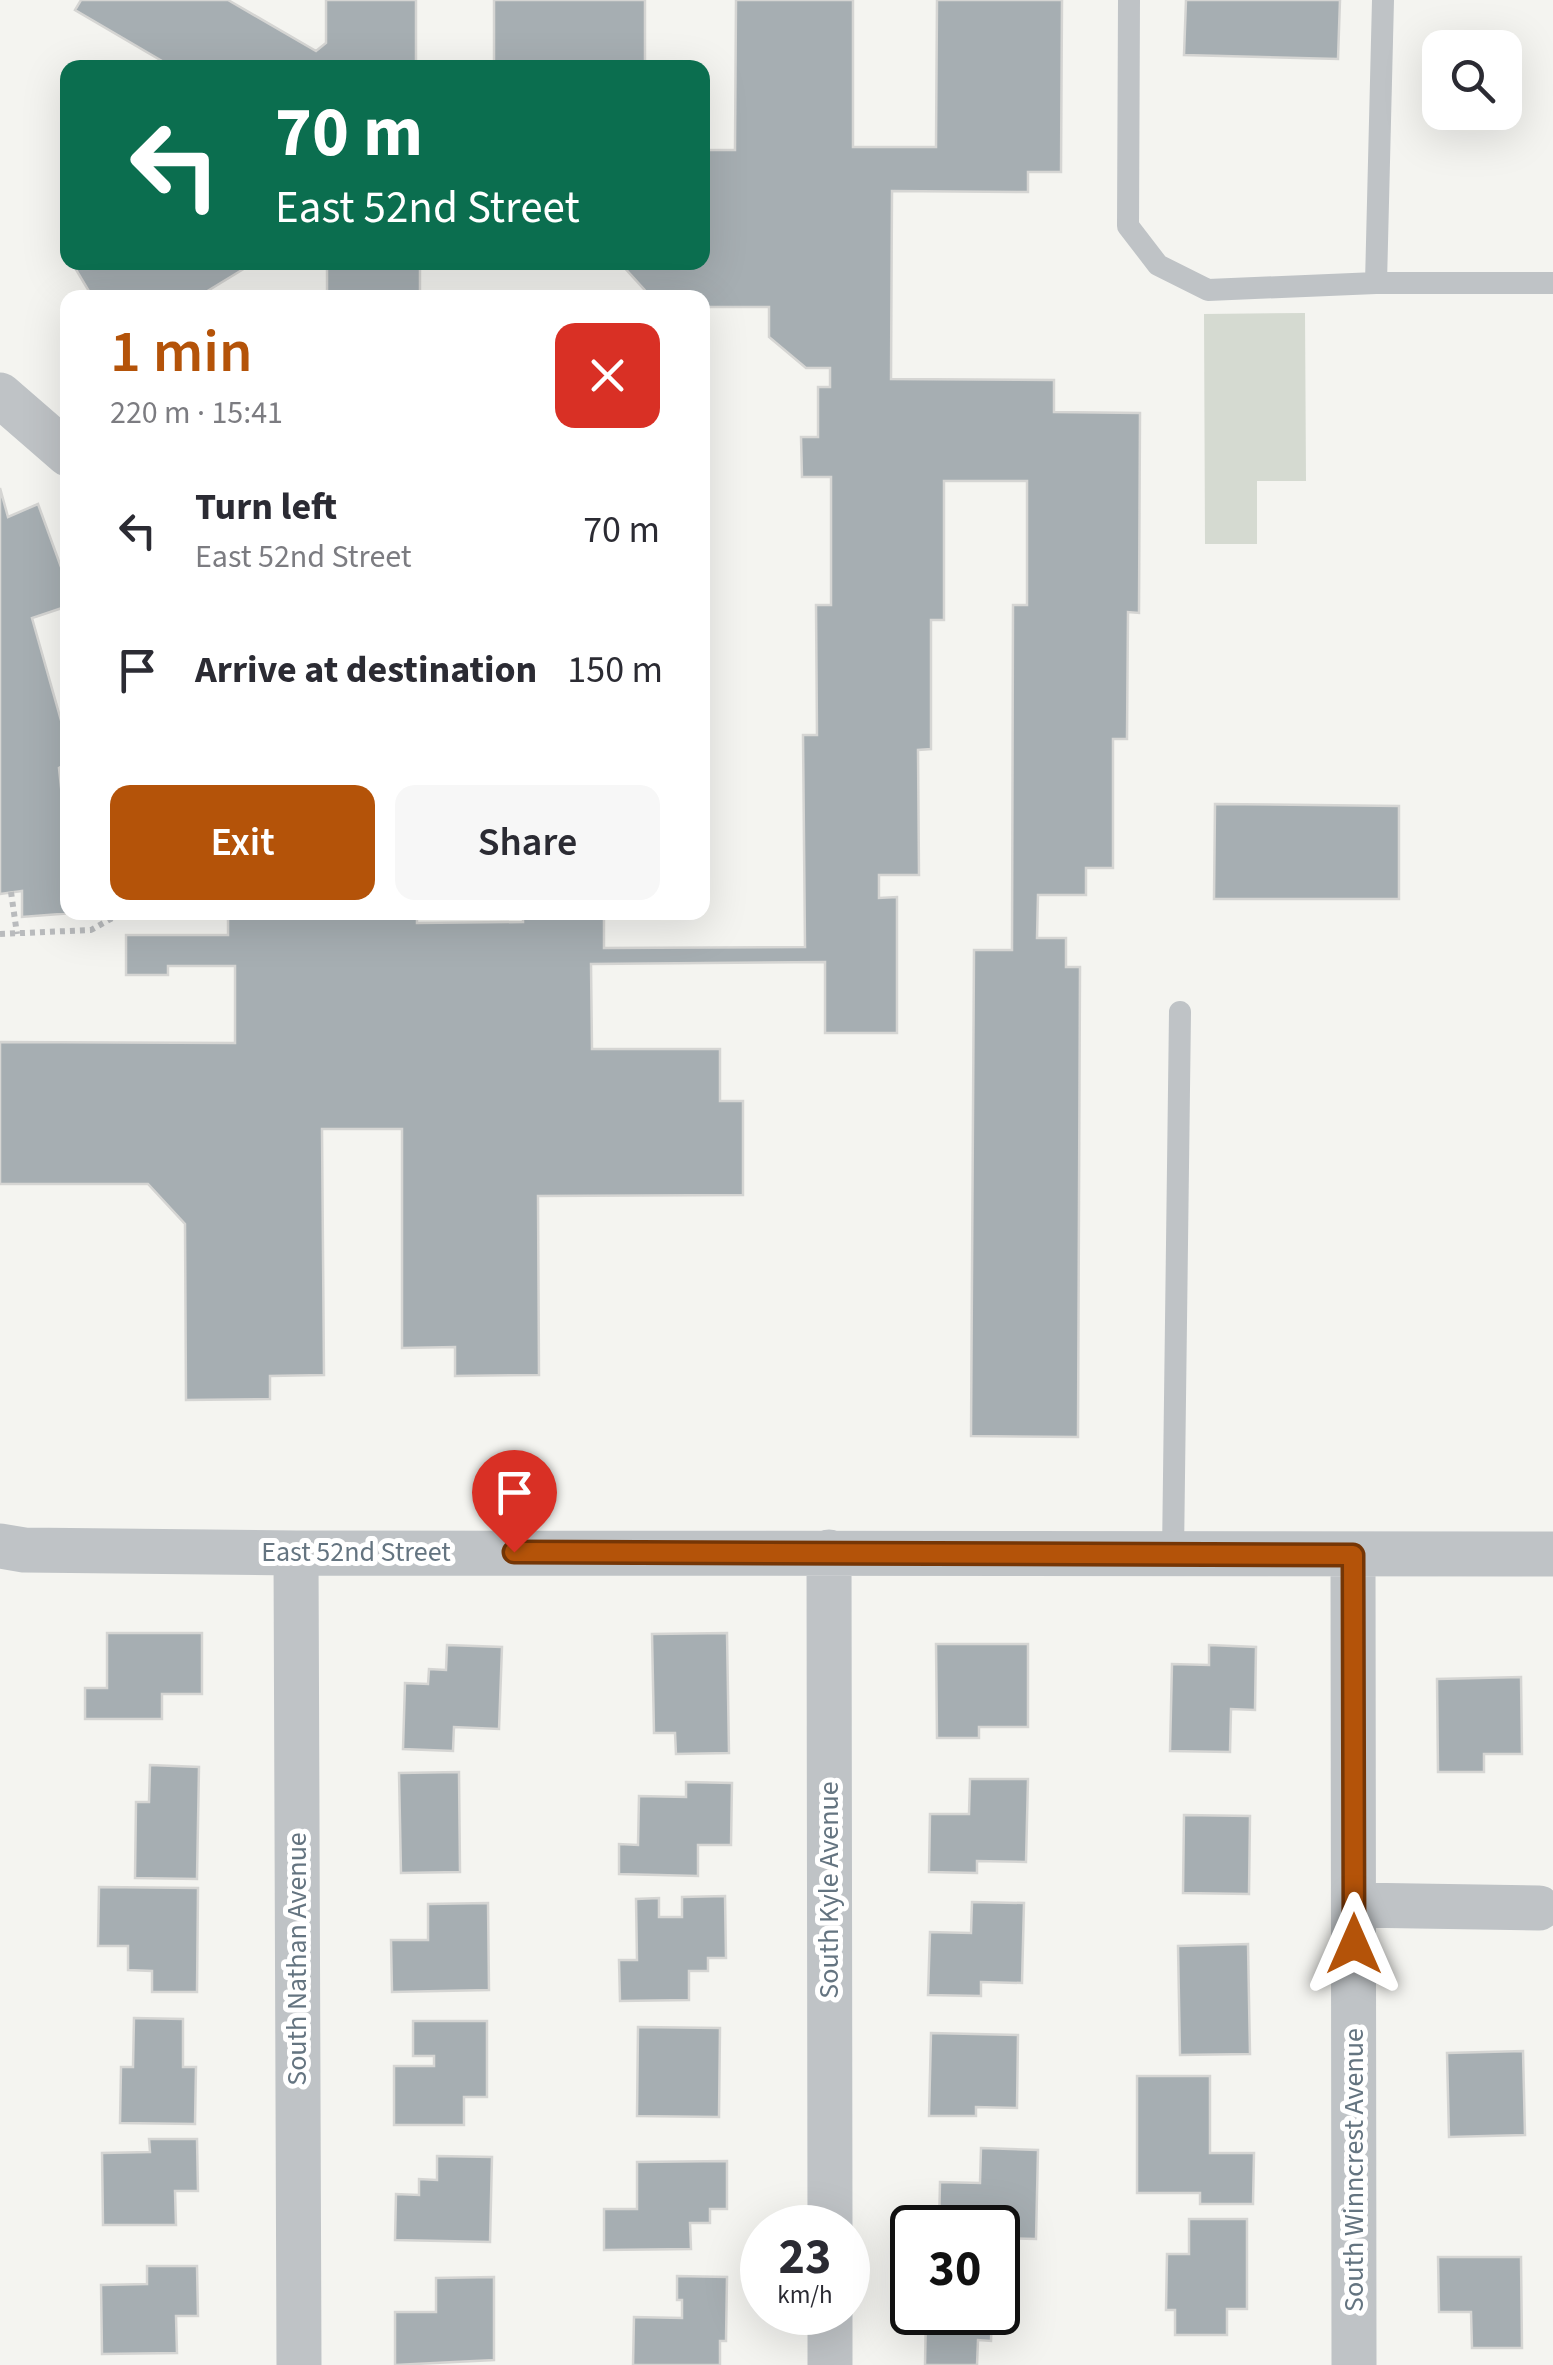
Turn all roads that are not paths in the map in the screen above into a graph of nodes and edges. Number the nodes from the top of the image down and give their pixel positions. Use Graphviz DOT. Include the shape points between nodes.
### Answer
graph roads {
  1 [pos="1129,0"];
  2 [pos="1383,0"];
  3 [pos="1376,283"];
  4 [pos="1553,283"];
  5 [pos="0,394"];
  6 [pos="60,447"];
  7 [pos="1180,1012"];
  8 [pos="0,1546"];
  9 [pos="829,1552"];
  10 [pos="296,1553"];
  11 [pos="1173,1554"];
  12 [pos="1553,1554"];
  13 [pos="1353,1555"];
  14 [pos="1354,1905"];
  15 [pos="1539,1908"];
  16 [pos="830,2205"];
  17 [pos="830,2335"];
  18 [pos="299,2365"];
  19 [pos="830,2365"];
  20 [pos="1354,2365"];
  1 -- 3 [label="lane" via="1128,226 1158,266 1208,290"];
  2 -- 3 [label="lane"];
  3 -- 4 [label="lane"];
  5 -- 6 [label="street"];
  7 -- 11 [label="lane"];
  8 -- 10 [label="street, East 52nd Street"];
  9 -- 10 [label="street, East 52nd Street"];
  9 -- 11 [label="street, East 52nd Street"];
  9 -- 16 [label="street, South Kyle Avenue"];
  10 -- 18 [label="street, South Nathan Avenue"];
  11 -- 13 [label="street, East 52nd Street"];
  12 -- 13 [label="street, East 52nd Street"];
  13 -- 14 [label="street, South Winncrest Avenue"];
  14 -- 15 [label="street"];
  14 -- 20 [label="street, South Winncrest Avenue"];
  17 -- 19 [label="street"];
}
